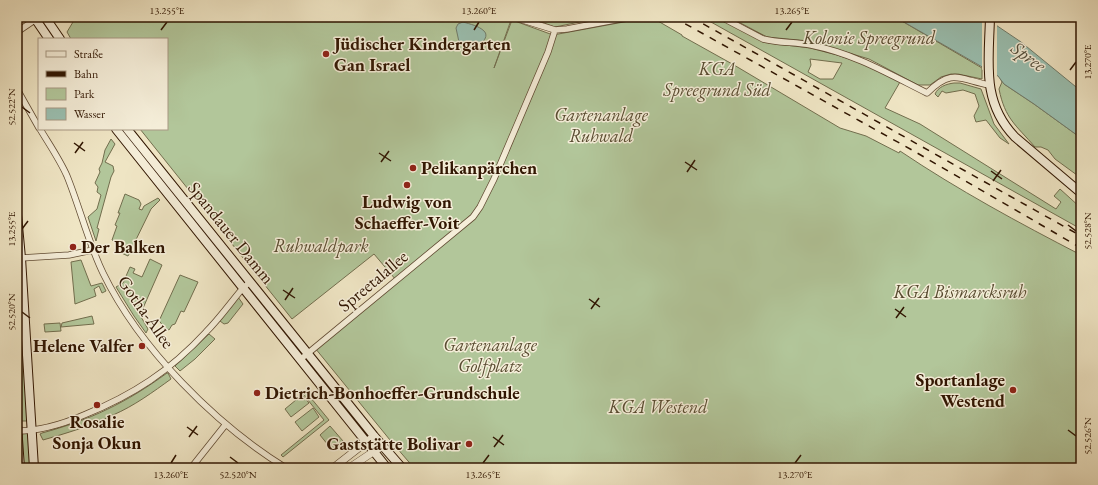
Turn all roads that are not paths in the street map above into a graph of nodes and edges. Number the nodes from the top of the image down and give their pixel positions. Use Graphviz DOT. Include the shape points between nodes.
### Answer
graph roads {
  1 [pos="45,17"];
  2 [pos="513,17"];
  3 [pos="631,17"];
  4 [pos="721,17"];
  5 [pos="990,17"];
  6 [pos="36,18"];
  7 [pos="555,30"];
  8 [pos="17,32"];
  9 [pos="48,38"];
  10 [pos="59,38"];
  11 [pos="989,83"];
  12 [pos="17,89"];
  13 [pos="38,126"];
  14 [pos="40,130"];
  15 [pos="117,130"];
  16 [pos="128,130"];
  17 [pos="1081,193"];
  18 [pos="17,215"];
  19 [pos="93,250"];
  20 [pos="21,258"];
  21 [pos="246,285"];
  22 [pos="21,328"];
  23 [pos="308,354"];
  24 [pos="301,359"];
  25 [pos="169,368"];
  26 [pos="226,424"];
  27 [pos="17,425"];
  28 [pos="17,431"];
  29 [pos="31,431"];
  30 [pos="374,436"];
  31 [pos="367,442"];
  32 [pos="382,446"];
  33 [pos="374,452"];
  34 [pos="20,468"];
  35 [pos="34,468"];
  36 [pos="191,468"];
  37 [pos="286,468"];
  38 [pos="333,468"];
  39 [pos="349,468"];
  40 [pos="387,468"];
  41 [pos="402,468"];
  1 -- 10 [label="main road"];
  2 -- 7 [label="street"];
  3 -- 7 [label="street"];
  4 -- 11 [label="street" via="762,39 811,45 868,63 927,93 935,84 950,77"];
  5 -- 11 [label="main road"];
  6 -- 8 [label="street"];
  6 -- 9 [label="main road"];
  7 -- 23 [label="street, Spreetalallee" via="494,179 473,217"];
  11 -- 17 [label="main road" via="998,115 1010,132"];
  12 -- 13 [label="street, Gotha-Allee"];
  14 -- 19 [label="street, Gotha-Allee" via="67,176"];
  15 -- 21 [label="main road, Spandauer Damm"];
  16 -- 21 [label="main road, Spandauer Damm"];
  18 -- 20 [label="main road"];
  19 -- 20 [label="street" via="69,255"];
  19 -- 25 [label="street, Gotha-Allee" via="110,287 128,316"];
  20 -- 22 [label="main road"];
  21 -- 23 [label="main road, Spandauer Damm"];
  21 -- 24 [label="main road, Spandauer Damm"];
  21 -- 25 [label="street" via="207,332"];
  22 -- 29 [label="main road"];
  23 -- 24 [label="street, Spreetalallee"];
  23 -- 30 [label="main road, Spandauer Damm"];
  24 -- 31 [label="main road, Spandauer Damm"];
  25 -- 26 [label="street, Gotha-Allee"];
  25 -- 29 [label="street" via="100,409 70,421"];
  26 -- 36 [label="street"];
  26 -- 37 [label="street, Gotha-Allee"];
  27 -- 28 [label="main road"];
  28 -- 29 [label="street"];
  28 -- 34 [label="main road"];
  29 -- 35 [label="main road"];
  30 -- 31 [label="street"];
  30 -- 32 [label="main road, Spandauer Damm"];
  31 -- 33 [label="main road, Spandauer Damm"];
  31 -- 38 [label="street"];
  32 -- 33 [label="street"];
  32 -- 41 [label="main road, Spandauer Damm"];
  33 -- 39 [label="street"];
  33 -- 40 [label="main road, Spandauer Damm"];
}
